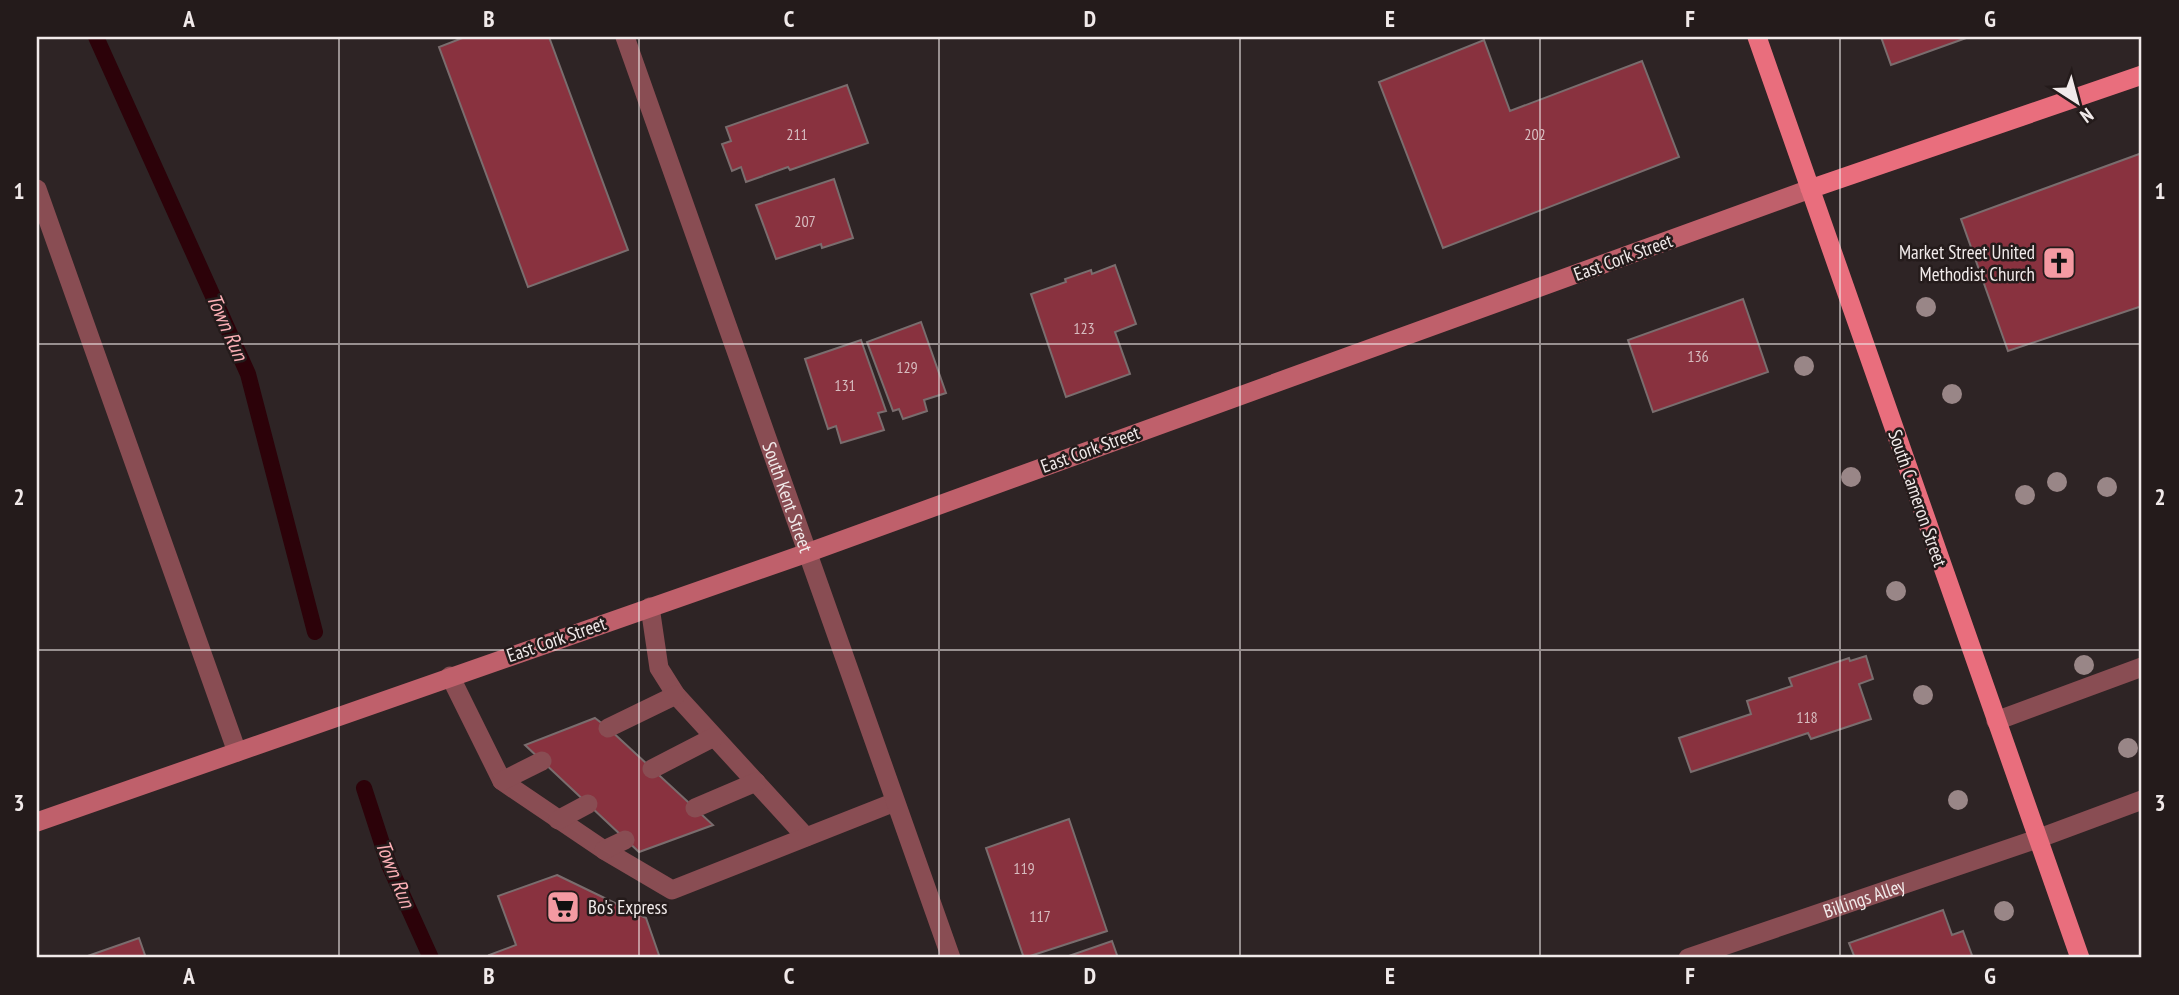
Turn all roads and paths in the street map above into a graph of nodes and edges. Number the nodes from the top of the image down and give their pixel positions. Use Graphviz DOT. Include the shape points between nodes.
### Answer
graph roads {
  1 [pos="625,37"];
  2 [pos="1757,37"];
  3 [pos="2142,75"];
  4 [pos="37,189"];
  5 [pos="1810,189"];
  6 [pos="807,553"];
  7 [pos="650,607"];
  8 [pos="2142,667"];
  9 [pos="450,676"];
  10 [pos="676,695"];
  11 [pos="1996,722"];
  12 [pos="608,728"];
  13 [pos="714,737"];
  14 [pos="237,752"];
  15 [pos="542,761"];
  16 [pos="652,769"];
  17 [pos="502,781"];
  18 [pos="756,782"];
  19 [pos="2142,800"];
  20 [pos="895,802"];
  21 [pos="588,804"];
  22 [pos="695,808"];
  23 [pos="558,820"];
  24 [pos="37,822"];
  25 [pos="806,837"];
  26 [pos="625,839"];
  27 [pos="2038,839"];
  28 [pos="604,850"];
  29 [pos="951,958"];
  30 [pos="1688,958"];
  31 [pos="2080,958"];
  1 -- 6 [label="street, South Kent Street"];
  2 -- 5 [label="main road, South Cameron Street"];
  3 -- 5 [label="main road, East Cork Street"];
  4 -- 14 [label="street"];
  5 -- 6 [label="main road, East Cork Street"];
  5 -- 11 [label="main road, South Cameron Street"];
  6 -- 7 [label="main road, East Cork Street"];
  6 -- 20 [label="street, South Kent Street"];
  7 -- 9 [label="main road, East Cork Street"];
  7 -- 10 [label="street" via="659,668"];
  8 -- 11 [label="street"];
  9 -- 14 [label="main road, East Cork Street"];
  9 -- 17 [label="street"];
  10 -- 12 [label="street"];
  10 -- 13 [label="street"];
  11 -- 27 [label="main road, South Cameron Street"];
  13 -- 16 [label="street"];
  13 -- 18 [label="street"];
  14 -- 24 [label="main road, East Cork Street"];
  15 -- 17 [label="street"];
  17 -- 23 [label="street"];
  18 -- 22 [label="street"];
  18 -- 25 [label="street"];
  19 -- 27 [label="street, Billings Alley"];
  20 -- 25 [label="street"];
  20 -- 29 [label="street, South Kent Street"];
  21 -- 23 [label="street"];
  23 -- 28 [label="street"];
  25 -- 28 [label="street" via="672,890"];
  26 -- 28 [label="street"];
  27 -- 30 [label="street, Billings Alley"];
  27 -- 31 [label="main road, South Cameron Street"];
}
